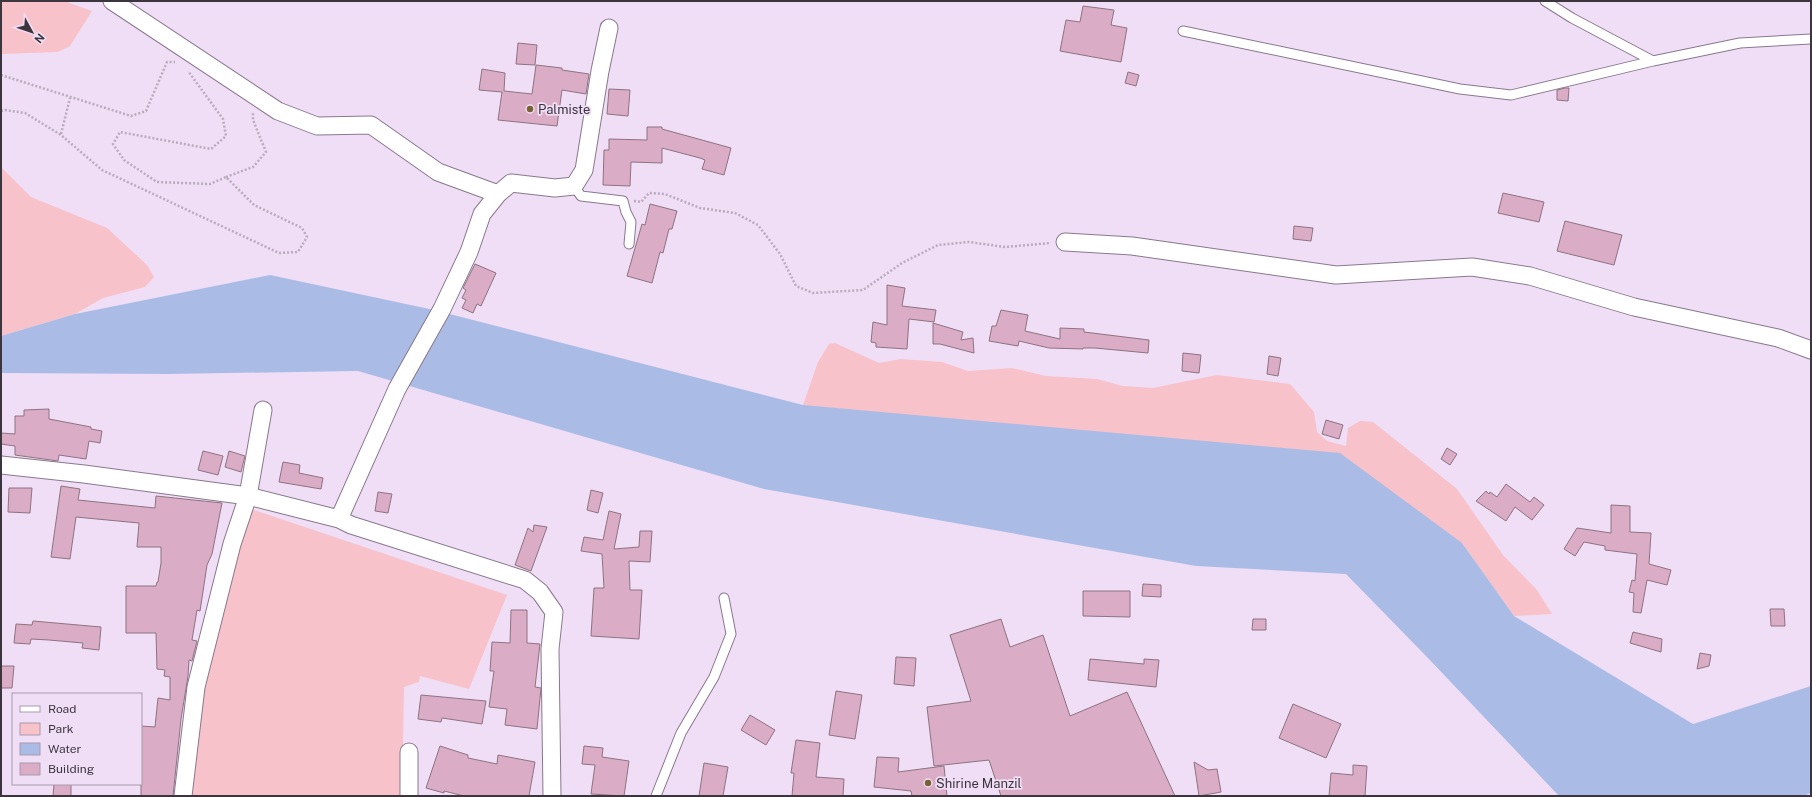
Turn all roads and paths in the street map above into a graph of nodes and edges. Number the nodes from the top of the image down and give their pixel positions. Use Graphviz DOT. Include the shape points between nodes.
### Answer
graph roads {
  1 [pos="112,1"];
  2 [pos="1545,1"];
  3 [pos="609,28"];
  4 [pos="1183,31"];
  5 [pos="1811,39"];
  6 [pos="1653,61"];
  7 [pos="181,62"];
  8 [pos="186,68"];
  9 [pos="1,75"];
  10 [pos="254,95"];
  11 [pos="70,98"];
  12 [pos="1,111"];
  13 [pos="61,135"];
  14 [pos="226,177"];
  15 [pos="574,186"];
  16 [pos="498,194"];
  17 [pos="623,201"];
  18 [pos="1065,242"];
  19 [pos="629,244"];
  20 [pos="1811,350"];
  21 [pos="263,410"];
  22 [pos="1,465"];
  23 [pos="248,496"];
  24 [pos="339,519"];
  25 [pos="724,598"];
  26 [pos="409,752"];
  27 [pos="184,796"];
  28 [pos="409,796"];
  29 [pos="552,796"];
  30 [pos="656,796"];
  1 -- 10 [label="street"];
  2 -- 6 [label="lane"];
  3 -- 15 [label="street" via="584,170"];
  4 -- 6 [label="lane" via="1460,89 1511,95"];
  5 -- 6 [label="lane" via="1740,43"];
  7 -- 11 [label="path" via="167,62 146,111 131,116"];
  8 -- 14 [label="path" via="223,119 226,136 211,149 120,132 113,144 124,160 157,182 210,184"];
  9 -- 11 [label="path"];
  10 -- 14 [label="path" via="253,120 266,152 253,166"];
  10 -- 16 [label="street" via="278,111 317,126 371,125 438,172"];
  11 -- 13 [label="path"];
  12 -- 13 [label="path" via="25,113"];
  13 -- 14 [label="path" via="102,170 279,253 298,252 307,237 302,228 254,205"];
  15 -- 16 [label="street" via="556,188 511,183"];
  15 -- 17 [label="lane" via="581,196"];
  16 -- 24 [label="street" via="482,214 469,252 442,309 397,389"];
  17 -- 18 [label="path" via="641,202 649,193 665,194 700,208 735,213 758,225 780,254 796,286 813,293 863,290 902,263 938,245 969,242 1005,247"];
  17 -- 19 [label="lane" via="631,222"];
  18 -- 20 [label="street" via="1132,246 1336,275 1472,267 1530,276 1634,307 1778,338"];
  21 -- 23 [label="street"];
  22 -- 23 [label="street"];
  23 -- 24 [label="street"];
  23 -- 27 [label="street" via="230,552 196,687"];
  24 -- 29 [label="street" via="525,580 540,592 554,612 550,649"];
  25 -- 30 [label="lane" via="731,634 714,677 681,733"];
  26 -- 28 [label="street"];
}
